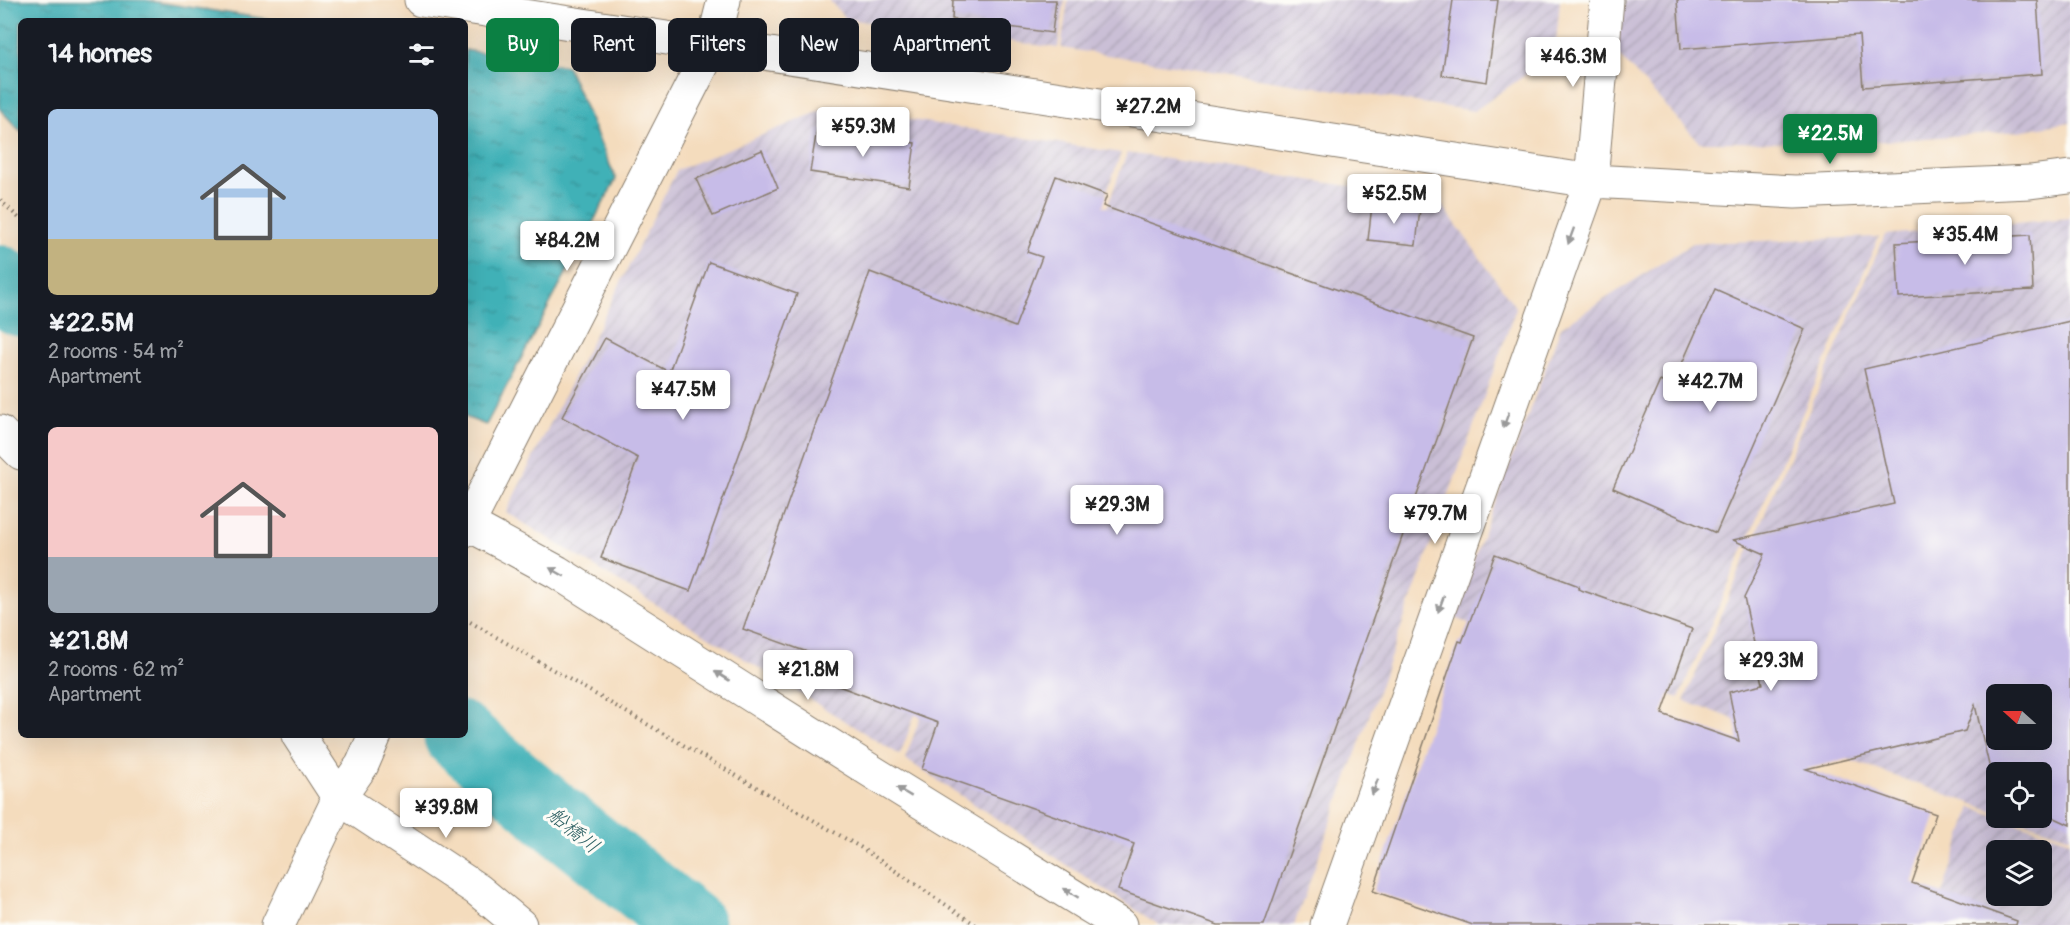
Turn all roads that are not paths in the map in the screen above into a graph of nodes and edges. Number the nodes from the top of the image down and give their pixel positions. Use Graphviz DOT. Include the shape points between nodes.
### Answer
graph roads {
  1 [pos="421,0"];
  2 [pos="723,0"];
  3 [pos="1607,0"];
  4 [pos="719,18"];
  5 [pos="668,37"];
  6 [pos="767,52"];
  7 [pos="699,72"];
  8 [pos="2070,177"];
  9 [pos="1591,181"];
  10 [pos="0,432"];
  11 [pos="18,450"];
  12 [pos="468,523"];
  13 [pos="468,528"];
  14 [pos="300,738"];
  15 [pos="374,738"];
  16 [pos="339,798"];
  17 [pos="278,925"];
  18 [pos="519,925"];
  19 [pos="1120,925"];
  20 [pos="1326,925"];
  1 -- 5 [label="street"];
  2 -- 4 [label="street"];
  3 -- 9 [label="street"];
  6 -- 9 [label="street"];
  7 -- 12 [label="street"];
  8 -- 9 [label="street" via="1795,192"];
  9 -- 20 [label="street, one-way"];
  10 -- 11 [label="street"];
  19 -- 13 [label="street, one-way" via="557,572"];
  14 -- 16 [label="street"];
  15 -- 16 [label="street" via="362,765"];
  16 -- 17 [label="street"];
  16 -- 18 [label="street" via="478,890"];
}
